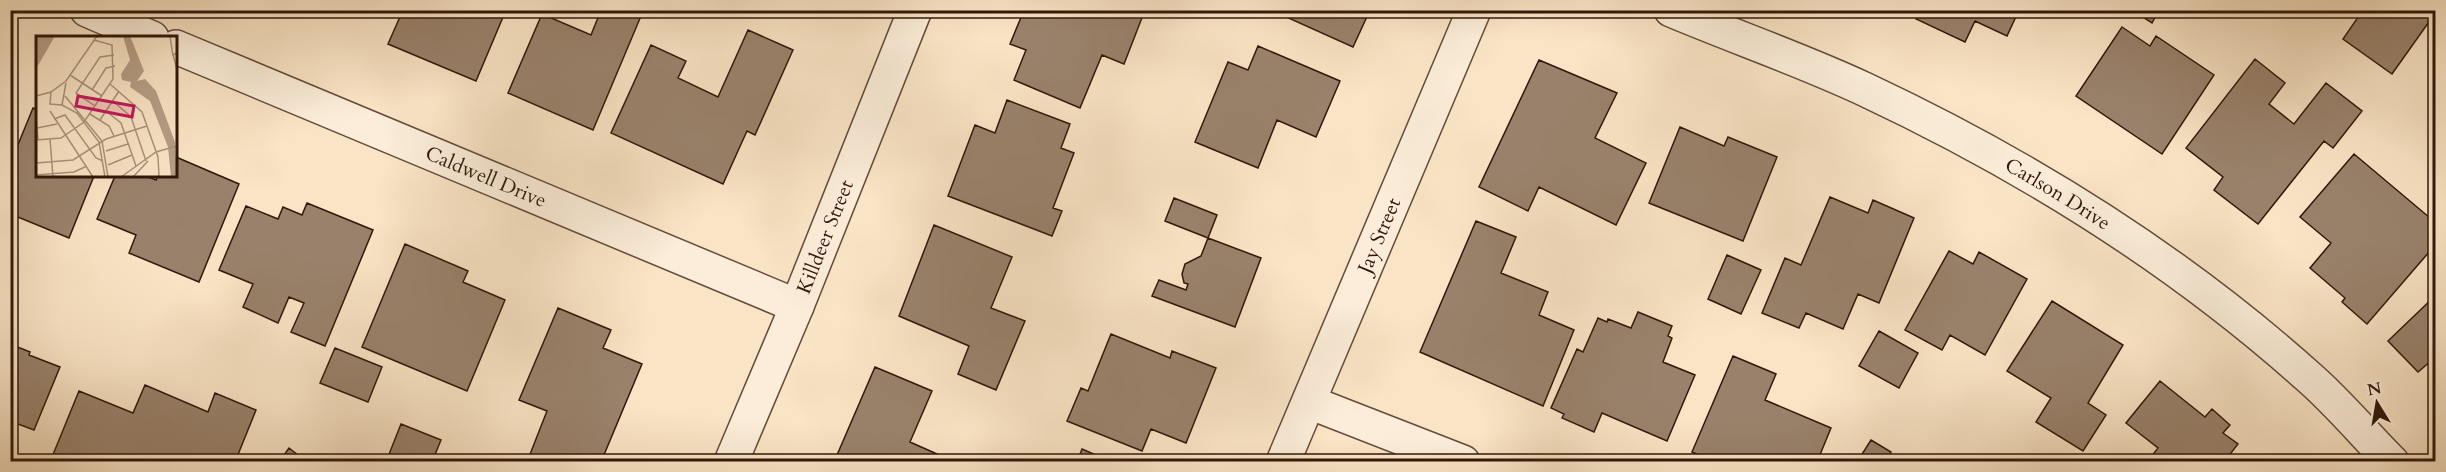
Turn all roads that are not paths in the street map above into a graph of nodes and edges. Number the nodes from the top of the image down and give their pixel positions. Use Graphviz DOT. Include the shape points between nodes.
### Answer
graph roads {
  1 [pos="87,10"];
  2 [pos="915,10"];
  3 [pos="1474,10"];
  4 [pos="1671,10"];
  5 [pos="147,36"];
  6 [pos="177,47"];
  7 [pos="797,306"];
  8 [pos="1309,402"];
  9 [pos="732,462"];
  10 [pos="1283,462"];
  11 [pos="1463,462"];
  12 [pos="2392,462"];
  1 -- 5 [label="street"];
  2 -- 7 [label="street, Killdeer Street"];
  3 -- 8 [label="street, Jay Street"];
  4 -- 12 [label="street, Carlson Drive" via="1864,89 2002,160 2110,224 2222,304 2313,381"];
  6 -- 7 [label="street, Caldwell Drive"];
  7 -- 9 [label="street, Killdeer Street"];
  8 -- 10 [label="street, Jay Street"];
  8 -- 11 [label="street"];
}
